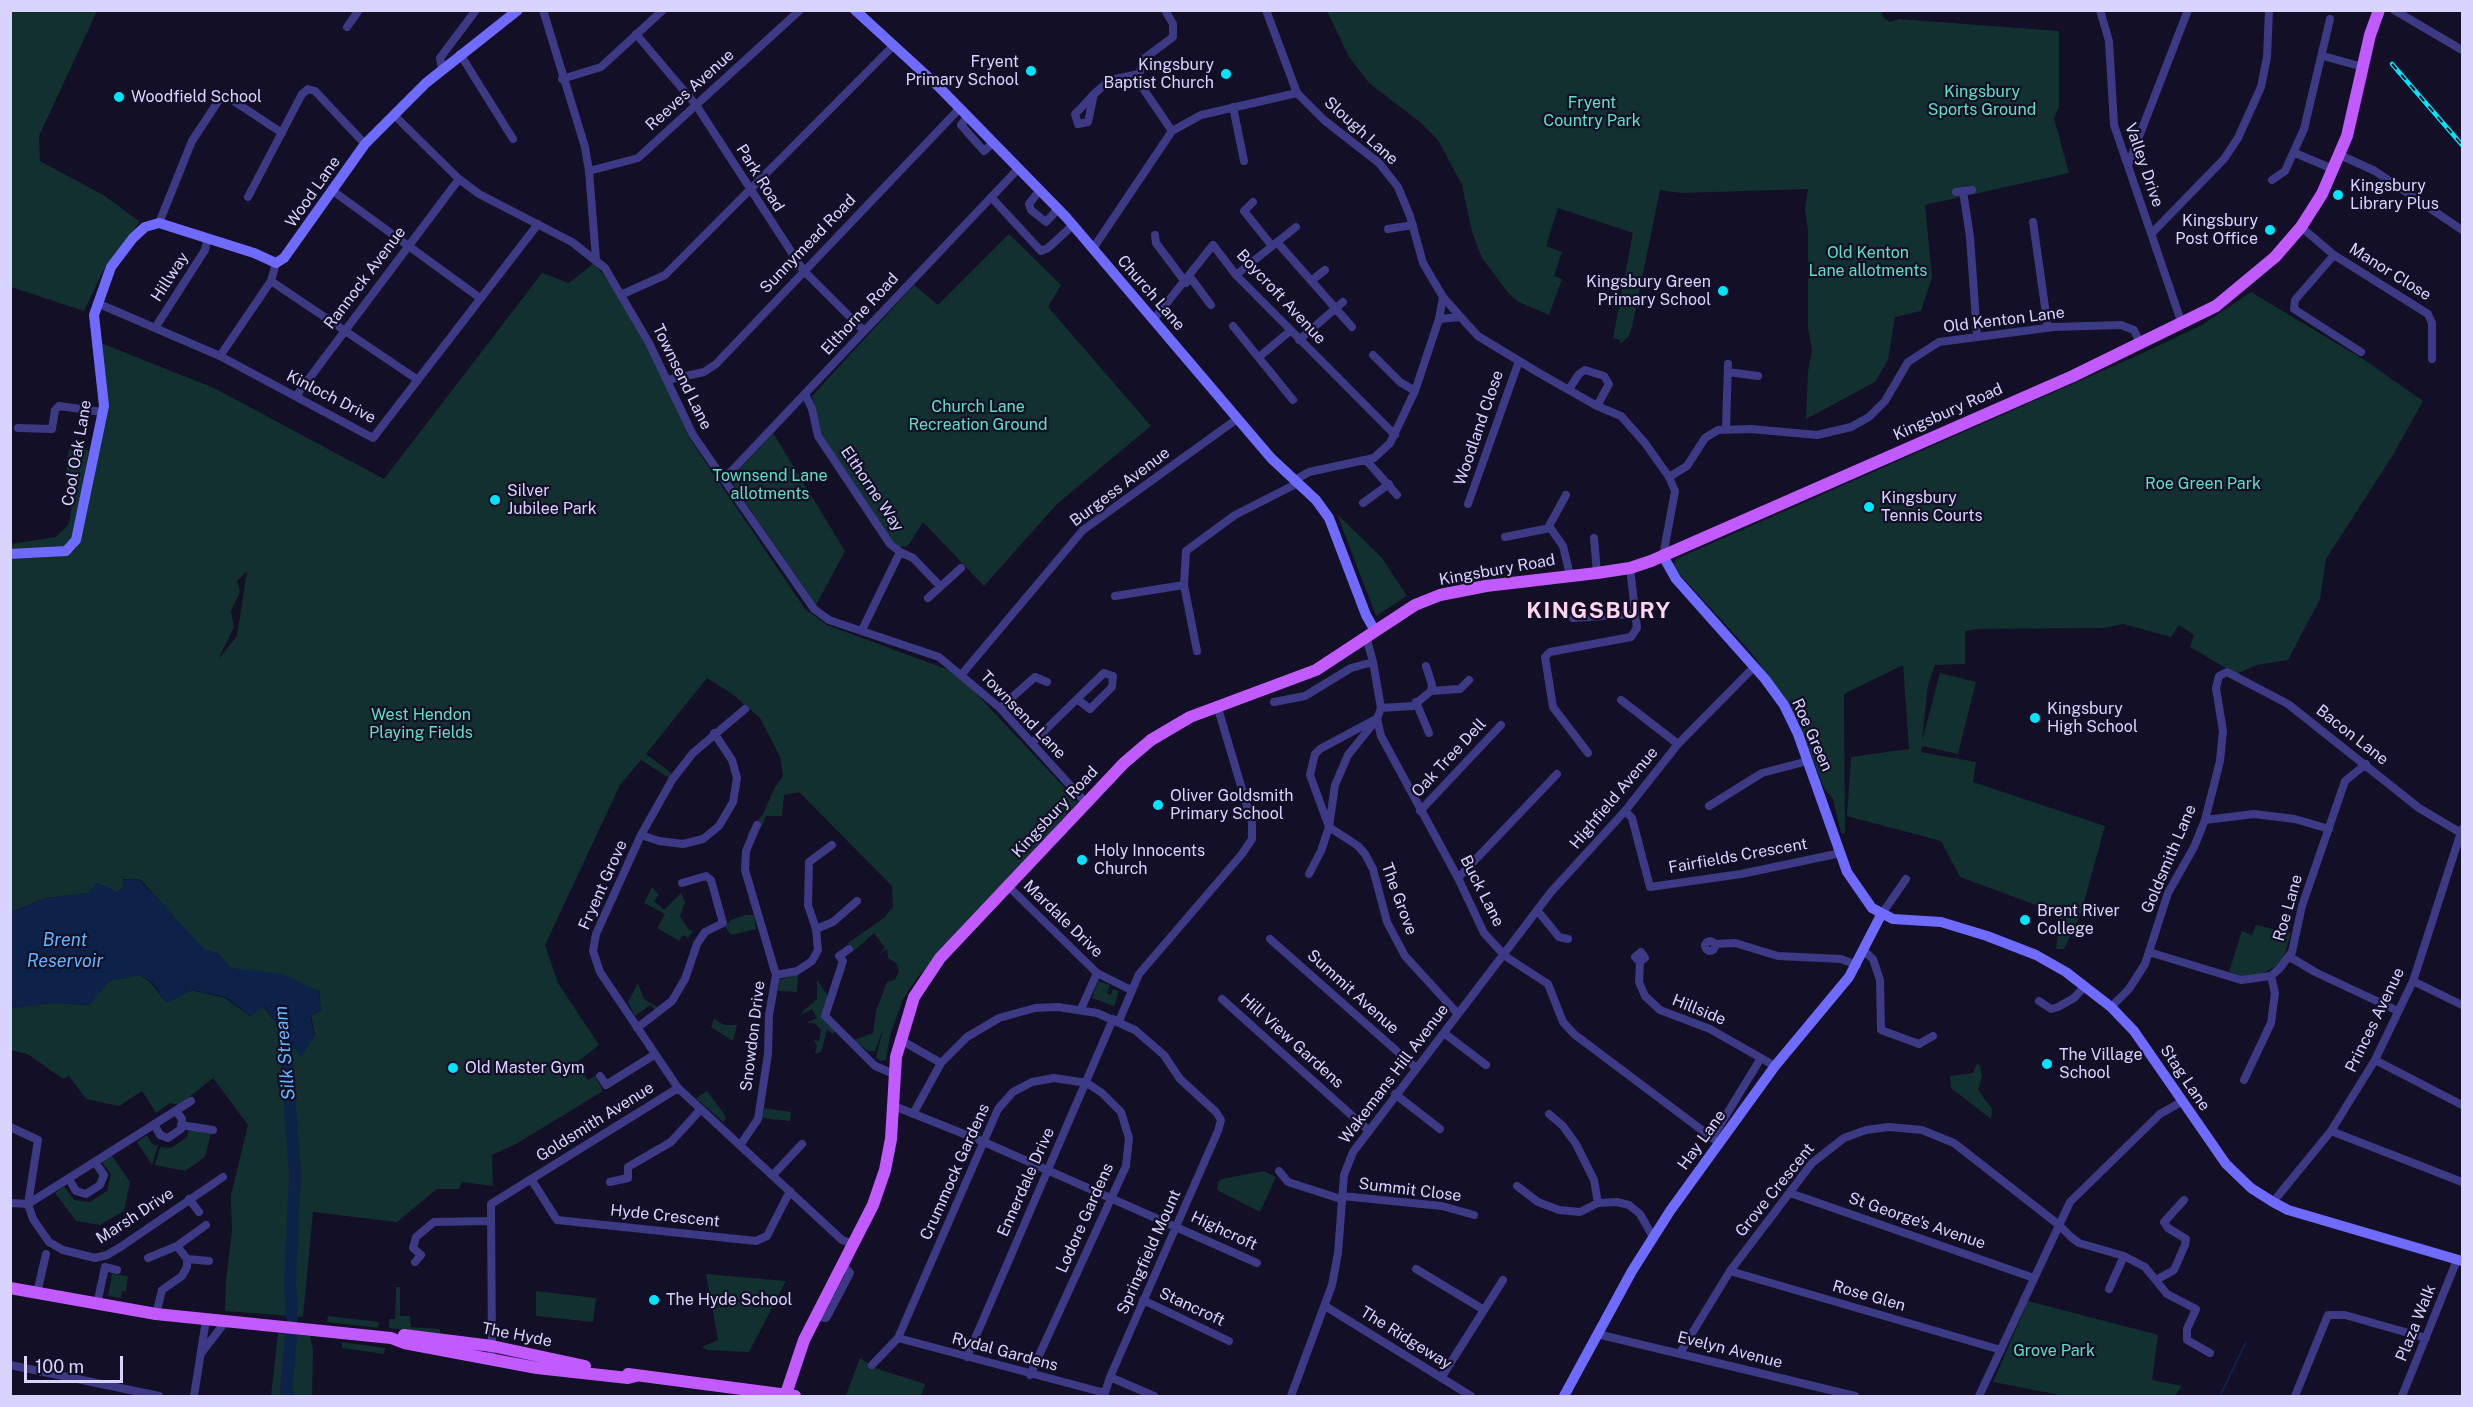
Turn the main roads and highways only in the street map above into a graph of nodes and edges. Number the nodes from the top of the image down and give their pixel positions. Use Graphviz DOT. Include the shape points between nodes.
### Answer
graph roads {
  1 [pos="2379,10"];
  2 [pos="10,1288"];
  3 [pos="391,1338"];
  4 [pos="636,1376"];
  5 [pos="789,1396"];
  1 -- 5 [label="main road, Kingsbury Road" via="2354,112 2333,169 2301,226 2276,257 2236,292 2141,345 1663,556 1630,568 1440,595 1414,605 1316,670 1217,705 1148,742 940,958 914,997 899,1039 885,1170 873,1205 815,1316"];
  2 -- 3 [label="main road, The Hyde" via="156,1314"];
  3 -- 4 [label="main road, The Hyde" via="537,1368"];
  3 -- 4 [label="main road, The Hyde" via="402,1335 492,1346"];
  4 -- 5 [label="main road, The Hyde"];
}
